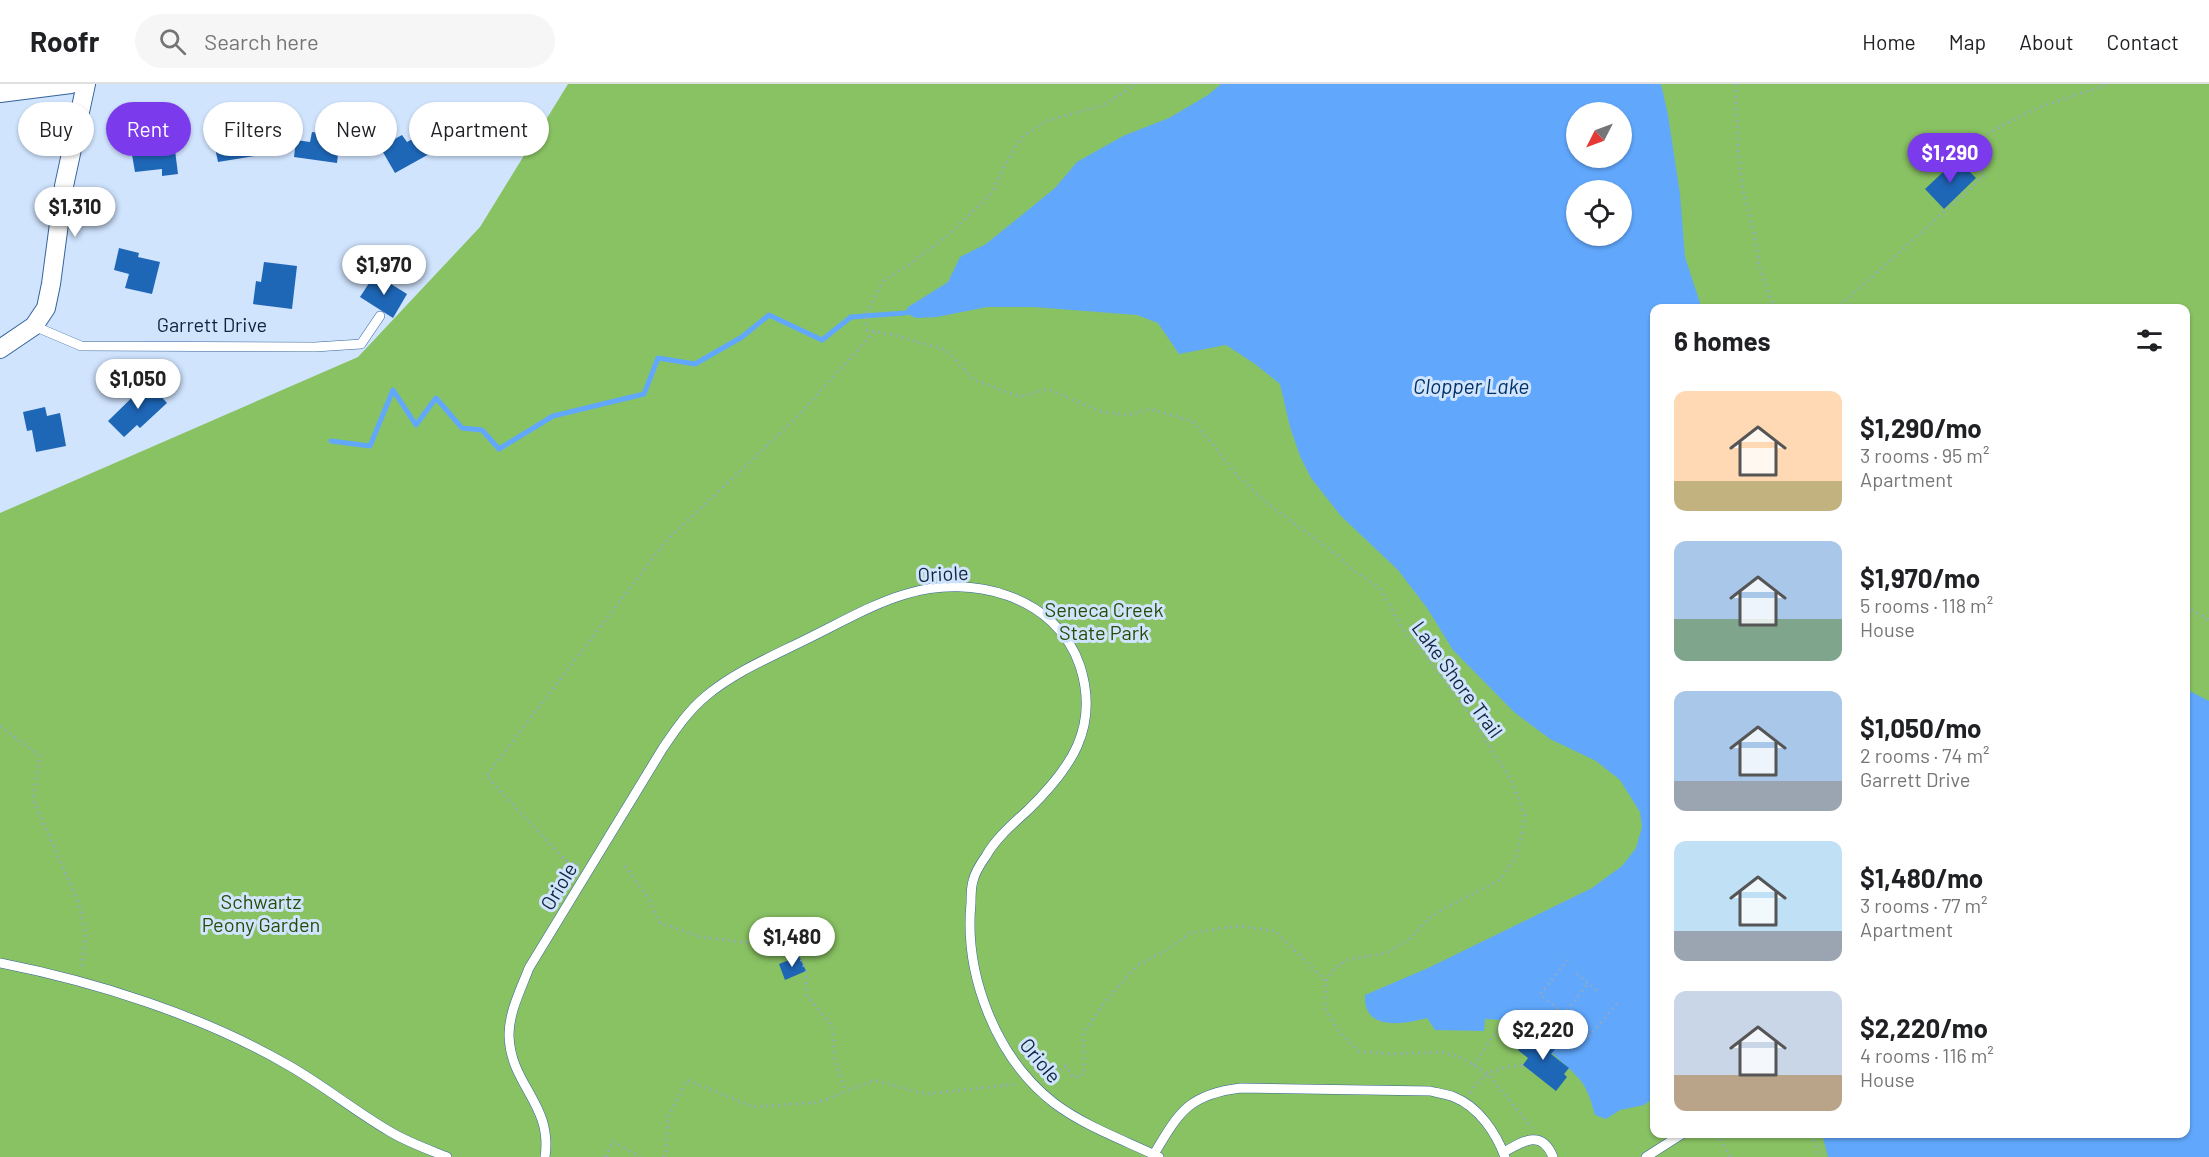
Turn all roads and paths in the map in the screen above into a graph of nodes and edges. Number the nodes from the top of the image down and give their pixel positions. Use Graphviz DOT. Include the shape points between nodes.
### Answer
graph roads {
  1 [pos="71,84"];
  2 [pos="86,84"];
  3 [pos="1136,84"];
  4 [pos="1736,84"];
  5 [pos="2109,84"];
  6 [pos="0,93"];
  7 [pos="1773,304"];
  8 [pos="1842,304"];
  9 [pos="380,316"];
  10 [pos="34,326"];
  11 [pos="874,331"];
  12 [pos="0,349"];
  13 [pos="2190,609"];
  14 [pos="2209,620"];
  15 [pos="0,726"];
  16 [pos="625,866"];
  17 [pos="590,868"];
  18 [pos="1568,960"];
  19 [pos="0,963"];
  20 [pos="1577,974"];
  21 [pos="80,983"];
  22 [pos="1588,983"];
  23 [pos="1600,993"];
  24 [pos="1618,1002"];
  25 [pos="1500,1026"];
  26 [pos="1545,1039"];
  27 [pos="1474,1065"];
  28 [pos="1523,1065"];
  29 [pos="1488,1074"];
  30 [pos="1477,1081"];
  31 [pos="846,1092"];
  32 [pos="1538,1135"];
  33 [pos="1677,1138"];
  34 [pos="1720,1138"];
  35 [pos="1814,1138"];
  36 [pos="1504,1155"];
  37 [pos="1157,1156"];
  38 [pos="447,1157"];
  39 [pos="545,1157"];
  40 [pos="606,1157"];
  41 [pos="640,1157"];
  42 [pos="1553,1157"];
  43 [pos="1646,1157"];
  44 [pos="1730,1157"];
  45 [pos="1819,1157"];
  1 -- 6 [label="street"];
  2 -- 10 [label="street" via="64,186 46,308"];
  3 -- 11 [label="path, Lake Shore Trail" via="1104,105 1046,121 1021,138 992,193 946,236 883,281 866,314 867,330"];
  4 -- 7 [label="path" via="1743,191 1759,266"];
  5 -- 8 [label="path" via="2037,108 1990,132 1966,153 1985,176"];
  9 -- 10 [label="lane, Garrett Drive" via="361,344 315,347 81,346"];
  10 -- 12 [label="street"];
  11 -- 17 [label="path" via="790,424 666,541 486,776 565,860"];
  11 -- 27 [label="path, Lake Shore Trail" via="945,350 974,380 1020,397 1047,389 1102,412 1128,415 1150,409 1192,422 1267,503 1380,588 1403,630 1471,716 1512,781 1525,816 1517,855 1500,880 1445,908 1412,937 1386,953 1347,960 1334,969 1326,981 1325,1009 1340,1033 1359,1051 1442,1052"];
  13 -- 14 [label="path"];
  15 -- 21 [label="path" via="40,756 33,800 79,904 86,935"];
  16 -- 31 [label="path" via="649,899 659,922 701,937 759,944 794,943 806,971 807,995 832,1026 835,1059"];
  17 -- 37 [label="lane, Oriole" via="685,716 739,672 906,594 937,587 964,587 1021,600 1047,616 1065,637 1079,665 1085,693 1084,724 1077,751 1061,775 987,852 973,880 969,921 972,957 995,1027 1010,1056 1032,1083 1083,1122"];
  17 -- 39 [label="lane, Oriole" via="528,968 514,1006 509,1035 522,1083 538,1106 546,1127"];
  18 -- 24 [label="path" via="1540,994 1590,1036"];
  19 -- 21 [label="lane"];
  20 -- 22 [label="path"];
  21 -- 38 [label="lane" via="180,1014 236,1038 317,1081 390,1132"];
  22 -- 23 [label="path"];
  22 -- 26 [label="path"];
  25 -- 27 [label="path"];
  27 -- 29 [label="path, Lake Shore Trail"];
  28 -- 29 [label="path" via="1506,1066"];
  29 -- 30 [label="path"];
  29 -- 32 [label="path, Lake Shore Trail"];
  33 -- 43 [label="lane"];
  34 -- 44 [label="path"];
  35 -- 45 [label="path"];
  36 -- 37 [label="lane" via="1495,1133 1480,1115 1442,1094 1241,1088 1221,1090 1185,1108 1172,1124"];
  36 -- 42 [label="lane" via="1521,1142 1539,1140 1549,1147"];
  40 -- 41 [label="path" via="613,1141"];
}
